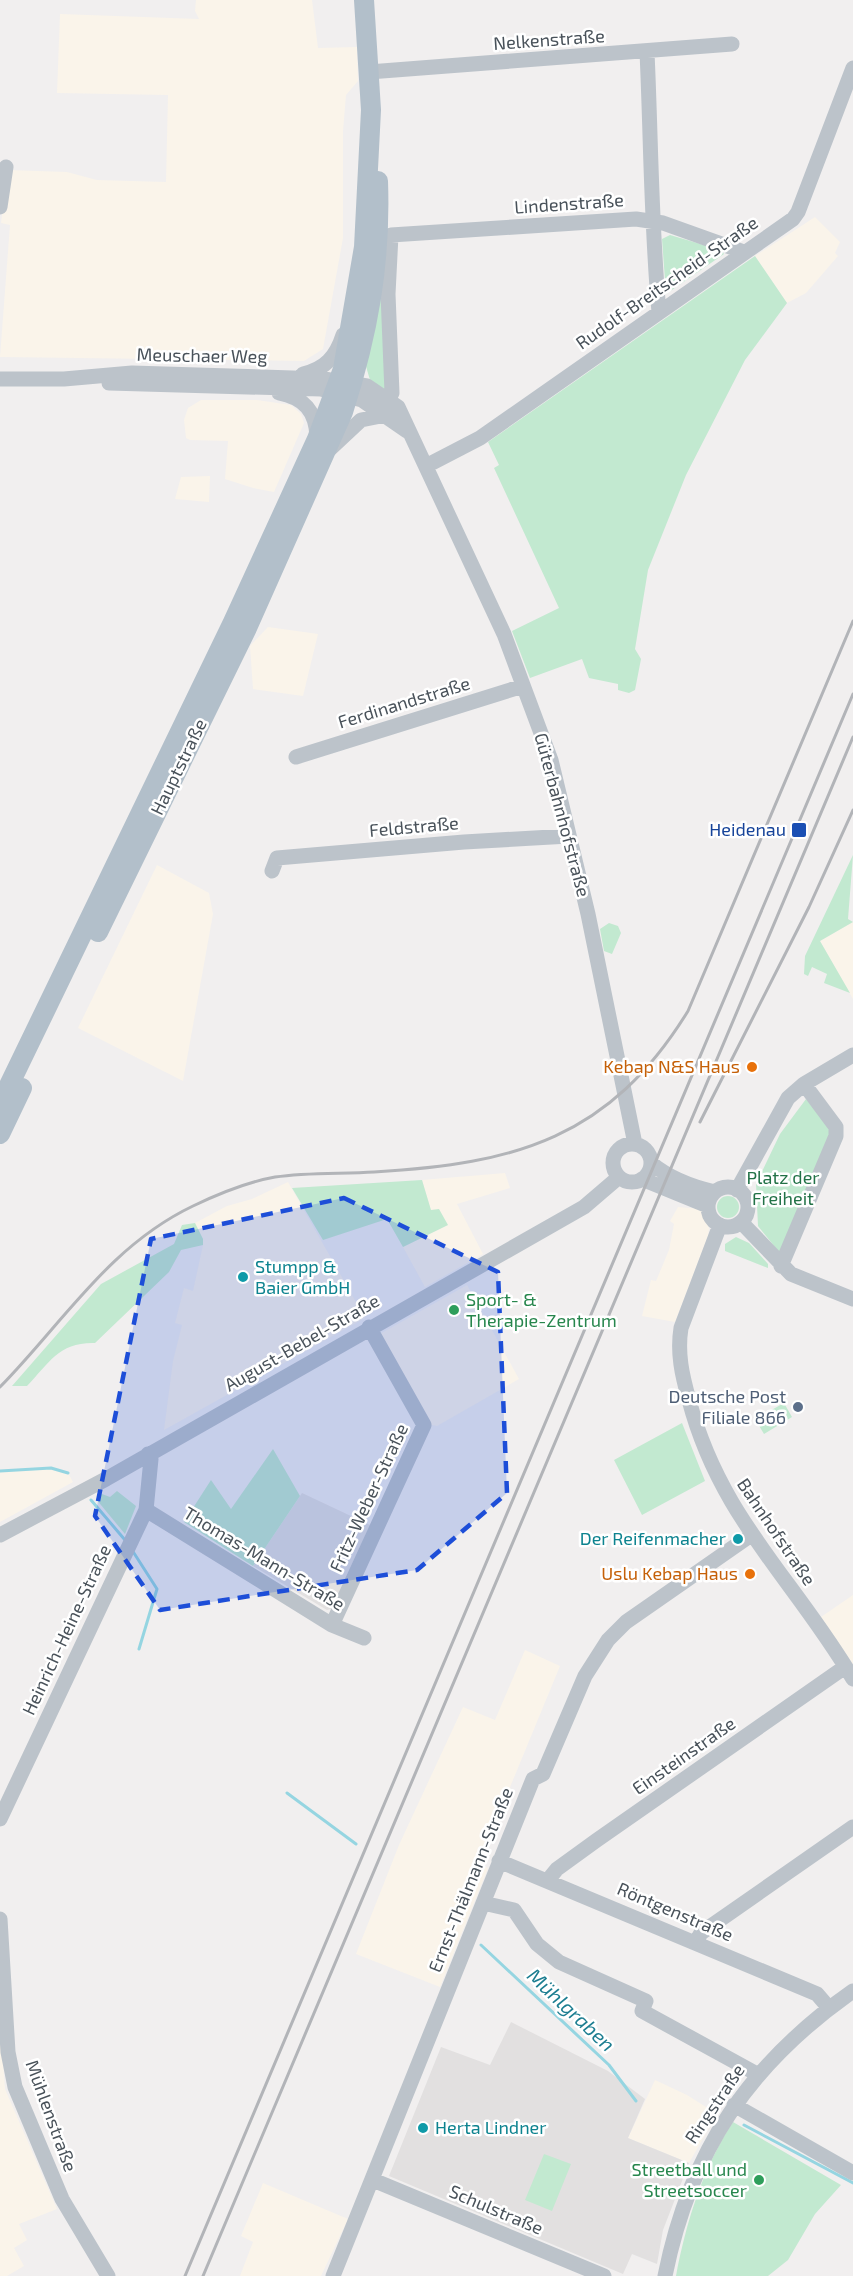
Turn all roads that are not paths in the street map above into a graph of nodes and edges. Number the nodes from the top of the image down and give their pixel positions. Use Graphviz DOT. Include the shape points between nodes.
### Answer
graph roads {
  1 [pos="364,0"];
  2 [pos="732,44"];
  3 [pos="647,52"];
  4 [pos="853,68"];
  5 [pos="369,72"];
  6 [pos="370,110"];
  7 [pos="6,166"];
  8 [pos="0,207"];
  9 [pos="652,220"];
  10 [pos="744,252"];
  11 [pos="357,292"];
  12 [pos="659,312"];
  13 [pos="289,377"];
  14 [pos="64,379"];
  15 [pos="0,380"];
  16 [pos="252,388"];
  17 [pos="344,388"];
  18 [pos="389,399"];
  19 [pos="386,415"];
  20 [pos="411,435"];
  21 [pos="323,445"];
  22 [pos="426,466"];
  23 [pos="523,686"];
  24 [pos="296,757"];
  25 [pos="569,836"];
  26 [pos="272,871"];
  27 [pos="853,1055"];
  28 [pos="804,1084"];
  29 [pos="0,1104"];
  30 [pos="0,1134"];
  31 [pos="635,1144"];
  32 [pos="651,1163"];
  33 [pos="618,1177"];
  34 [pos="642,1179"];
  35 [pos="737,1190"];
  36 [pos="712,1199"];
  37 [pos="741,1222"];
  38 [pos="720,1225"];
  39 [pos="781,1266"];
  40 [pos="853,1299"];
  41 [pos="369,1327"];
  42 [pos="148,1454"];
  43 [pos="147,1510"];
  44 [pos="0,1535"];
  45 [pos="751,1535"];
  46 [pos="332,1625"];
  47 [pos="364,1638"];
  48 [pos="849,1673"];
  49 [pos="0,1819"];
  50 [pos="853,1827"];
  51 [pos="499,1861"];
  52 [pos="548,1880"];
  53 [pos="483,1903"];
  54 [pos="0,1919"];
  55 [pos="696,1942"];
  56 [pos="853,1991"];
  57 [pos="829,2008"];
  58 [pos="757,2074"];
  59 [pos="728,2114"];
  60 [pos="853,2173"];
  61 [pos="374,2180"];
  62 [pos="108,2276"];
  63 [pos="333,2276"];
  64 [pos="604,2276"];
  65 [pos="665,2276"];
  1 -- 5 [label="main road"];
  2 -- 3 [label="street, Nelkenstraße"];
  3 -- 5 [label="street, Nelkenstraße"];
  3 -- 9 [label="street"];
  4 -- 10 [label="street, Rudolf-Breitscheid-Straße" via="798,212"];
  5 -- 6 [label="main road"];
  6 -- 11 [label="main road" via="364,247"];
  6 -- 17 [label="main road" via="378,159 380,223 371,311"];
  7 -- 8 [label="street"];
  9 -- 10 [label="street, Lindenstraße"];
  9 -- 12 [label="street"];
  9 -- 18 [label="street, Lindenstraße" via="391,235"];
  10 -- 12 [label="street, Rudolf-Breitscheid-Straße"];
  11 -- 13 [label="street" via="332,359 317,370"];
  11 -- 17 [label="main road"];
  12 -- 22 [label="street, Rudolf-Breitscheid-Straße" via="480,438"];
  13 -- 14 [label="street, Meuschaer Weg" via="132,373"];
  13 -- 17 [label="street, Meuschaer Weg"];
  14 -- 15 [label="street, Meuschaer Weg"];
  14 -- 16 [label="street, Meuschaer Weg"];
  16 -- 17 [label="street, Meuschaer Weg"];
  16 -- 21 [label="street" via="286,394 306,403"];
  17 -- 18 [label="street, Güterbahnhofstraße" via="367,386"];
  17 -- 19 [label="street, Güterbahnhofstraße"];
  17 -- 21 [label="main road, Hauptstraße"];
  18 -- 20 [label="street, Güterbahnhofstraße" via="398,406"];
  19 -- 20 [label="street, Güterbahnhofstraße"];
  19 -- 21 [label="street" via="361,420"];
  20 -- 22 [label="street, Güterbahnhofstraße"];
  21 -- 29 [label="main road, Hauptstraße" via="233,621"];
  21 -- 30 [label="main road, Hauptstraße" via="237,649"];
  22 -- 23 [label="street, Güterbahnhofstraße" via="504,634"];
  23 -- 24 [label="street, Ferdinandstraße"];
  23 -- 25 [label="street, Güterbahnhofstraße" via="551,760"];
  25 -- 26 [label="street, Feldstraße" via="277,858"];
  25 -- 31 [label="street, Güterbahnhofstraße"];
  27 -- 28 [label="street"];
  28 -- 35 [label="street" via="778,1111"];
  28 -- 39 [label="street" via="836,1127 836,1137"];
  31 -- 32 [label="street" via="648,1152"];
  31 -- 33 [label="street" via="620,1148 613,1156"];
  32 -- 34 [label="street"];
  32 -- 36 [label="street"];
  33 -- 34 [label="street" via="630,1182"];
  33 -- 41 [label="street, August-Bebel-Straße" via="584,1207"];
  34 -- 36 [label="street"];
  35 -- 36 [label="street" via="726,1187"];
  35 -- 37 [label="street" via="748,1205"];
  36 -- 38 [label="street" via="711,1217"];
  37 -- 38 [label="street" via="731,1227"];
  37 -- 39 [label="street"];
  38 -- 45 [label="street, Bahnhofstraße" via="681,1328 678,1358 707,1457"];
  39 -- 40 [label="street" via="791,1275"];
  41 -- 42 [label="street, August-Bebel-Straße"];
  41 -- 46 [label="street, Fritz-Weber-Straße" via="424,1425"];
  42 -- 43 [label="street, Heinrich-Heine-Straße" via="151,1459"];
  42 -- 44 [label="street, August-Bebel-Straße"];
  43 -- 46 [label="street, Thomas-Mann-Straße"];
  43 -- 49 [label="street, Heinrich-Heine-Straße"];
  45 -- 48 [label="street, Bahnhofstraße"];
  45 -- 51 [label="street, Ernst-Thälmann-Straße" via="626,1622 608,1640 585,1676 543,1774 533,1779"];
  46 -- 47 [label="street, Thomas-Mann-Straße"];
  48 -- 52 [label="street, Einsteinstraße" via="581,1852"];
  50 -- 55 [label="street" via="701,1933"];
  51 -- 52 [label="street, Röntgenstraße"];
  51 -- 53 [label="street, Ernst-Thälmann-Straße"];
  52 -- 55 [label="street, Röntgenstraße"];
  53 -- 58 [label="street" via="514,1910 537,1944 559,1962 646,2001 642,2012"];
  53 -- 61 [label="street, Ernst-Thälmann-Straße"];
  54 -- 62 [label="street, Mühlenstraße" via="13,2079 55,2184"];
  55 -- 57 [label="street, Röntgenstraße" via="817,1994"];
  56 -- 57 [label="street, Ringstraße"];
  57 -- 58 [label="street, Ringstraße" via="795,2035"];
  58 -- 59 [label="street, Ringstraße"];
  59 -- 60 [label="street"];
  59 -- 65 [label="street, Ringstraße" via="687,2194"];
  61 -- 63 [label="street, Ernst-Thälmann-Straße"];
  61 -- 64 [label="street, Schulstraße"];
}
